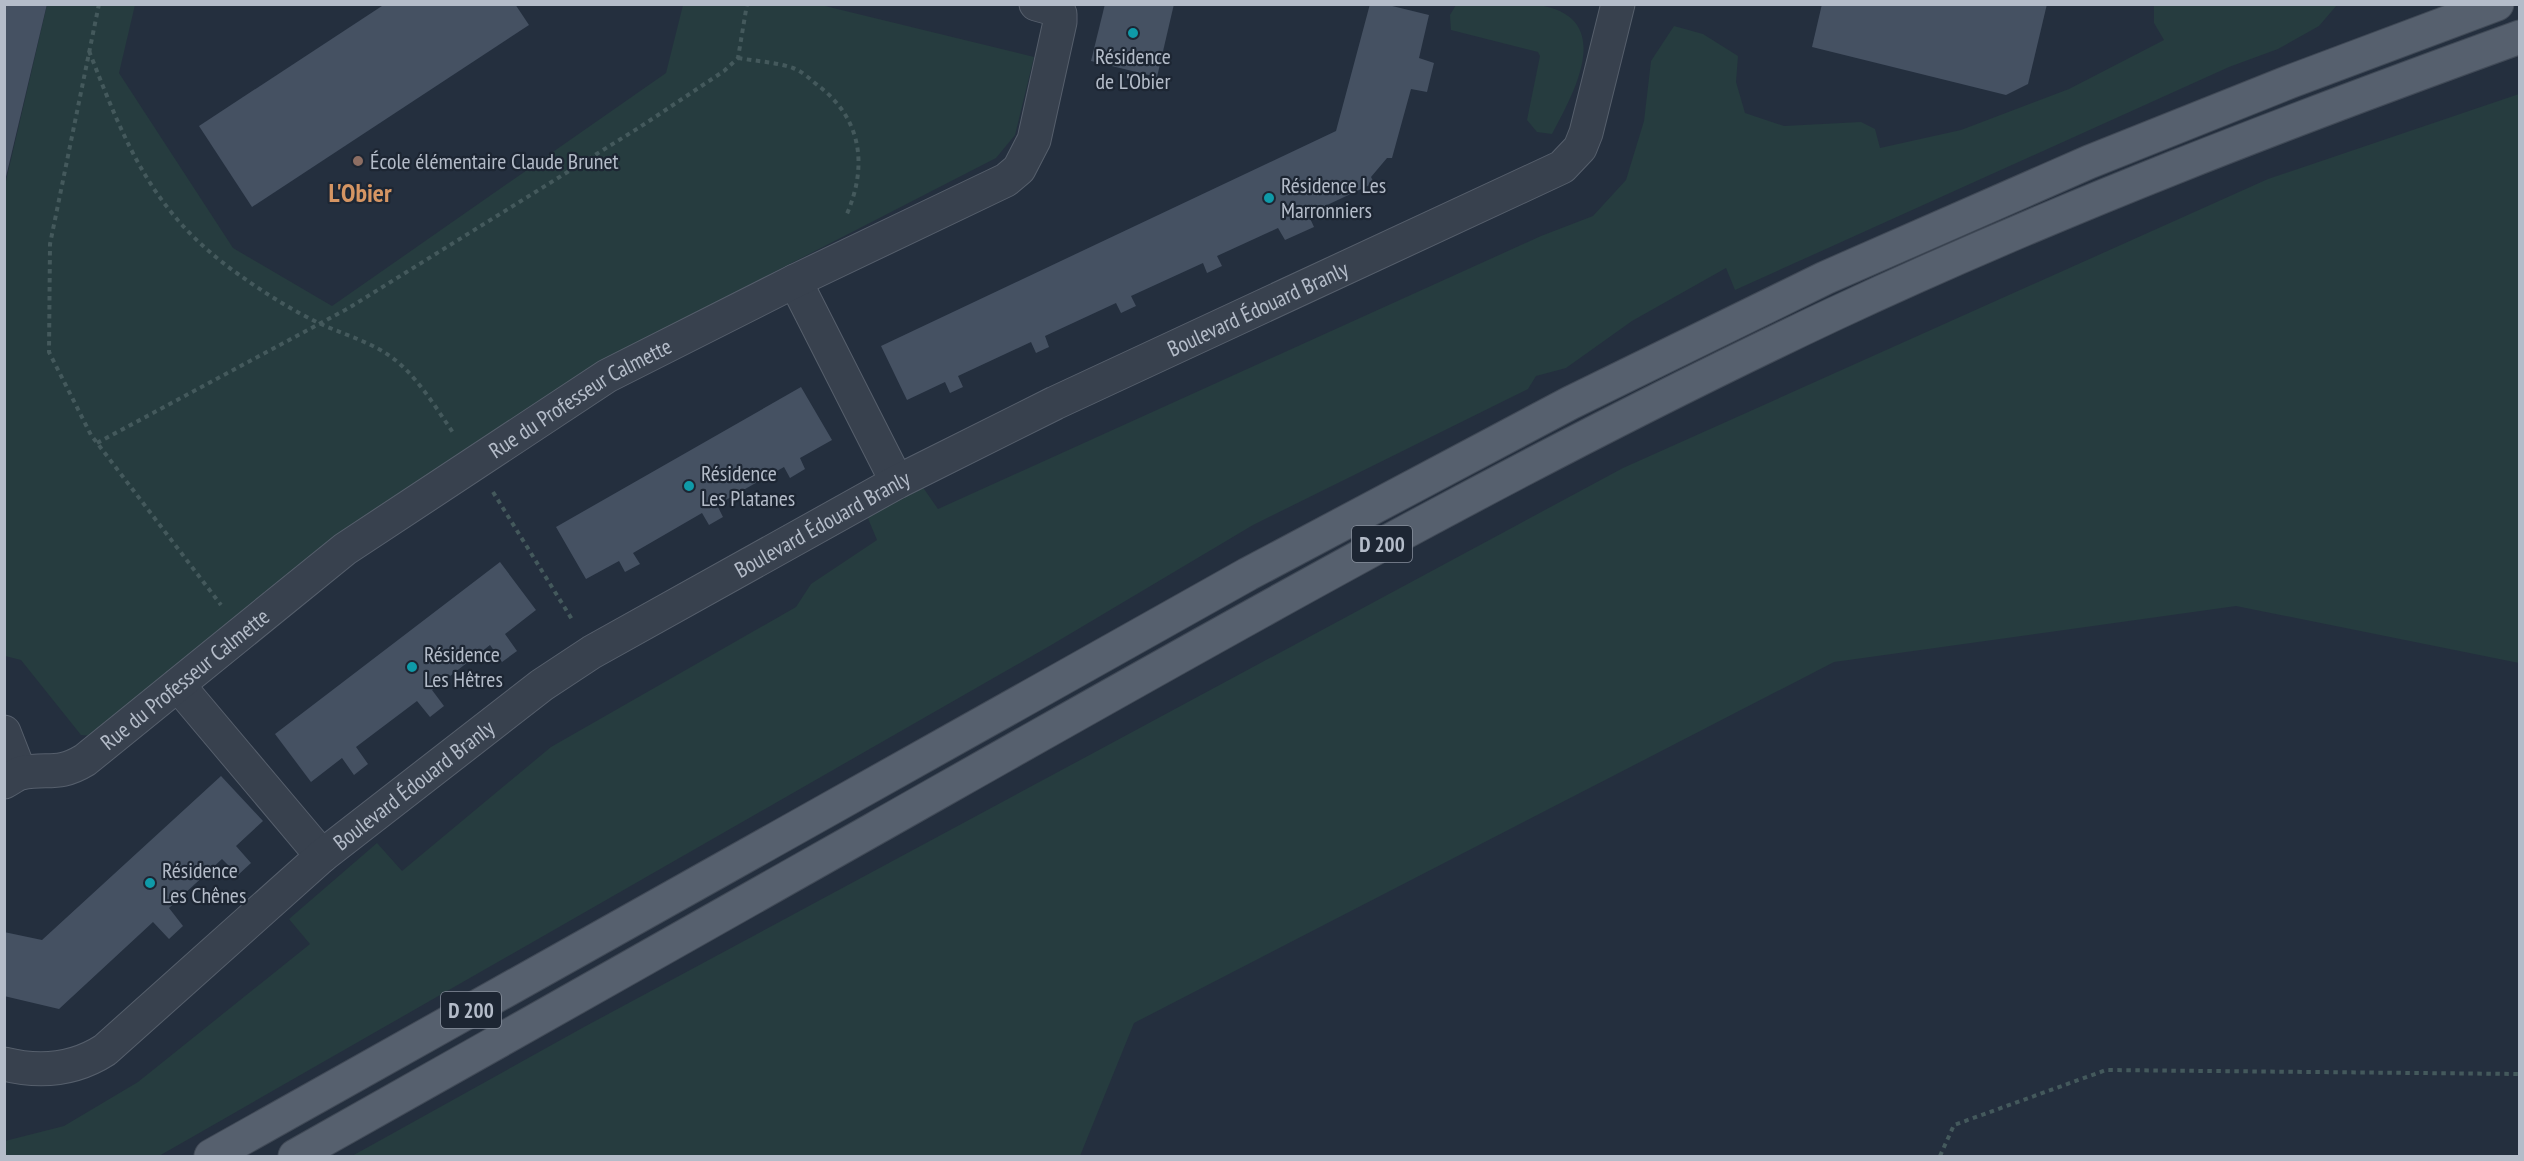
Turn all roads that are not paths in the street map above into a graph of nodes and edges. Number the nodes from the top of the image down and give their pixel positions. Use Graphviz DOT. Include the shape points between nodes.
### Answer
graph roads {
  1 [pos="1036,4"];
  2 [pos="1618,4"];
  3 [pos="2497,4"];
  4 [pos="2520,37"];
  5 [pos="795,281"];
  6 [pos="897,482"];
  7 [pos="178,685"];
  8 [pos="4,732"];
  9 [pos="12,777"];
  10 [pos="322,856"];
  11 [pos="4,1064"];
  12 [pos="211,1156"];
  13 [pos="295,1156"];
  1 -- 5 [label="street, Rue du Professeur Calmette" via="1054,9 1060,14 1060,22 1034,140 1019,169 1006,180"];
  2 -- 6 [label="street, Boulevard Édouard Branly" via="1586,133 1580,148 1563,167 1054,403"];
  3 -- 12 [label="main road, D 200" via="2089,162 1825,278 1619,379 1248,574"];
  4 -- 13 [label="main road, D 200" via="2304,115 2099,197 1900,284 1645,407 1255,612"];
  5 -- 6 [label="street"];
  5 -- 7 [label="street, Rue du Professeur Calmette" via="627,365 474,462 345,549"];
  6 -- 10 [label="street, Boulevard Édouard Branly" via="592,652 542,685"];
  7 -- 9 [label="street, Rue du Professeur Calmette" via="71,769"];
  7 -- 10 [label="street"];
  8 -- 9 [label="street, Rue du Professeur Calmette"];
  10 -- 11 [label="street, Boulevard Édouard Branly" via="97,1055 80,1064 55,1069"];
}
